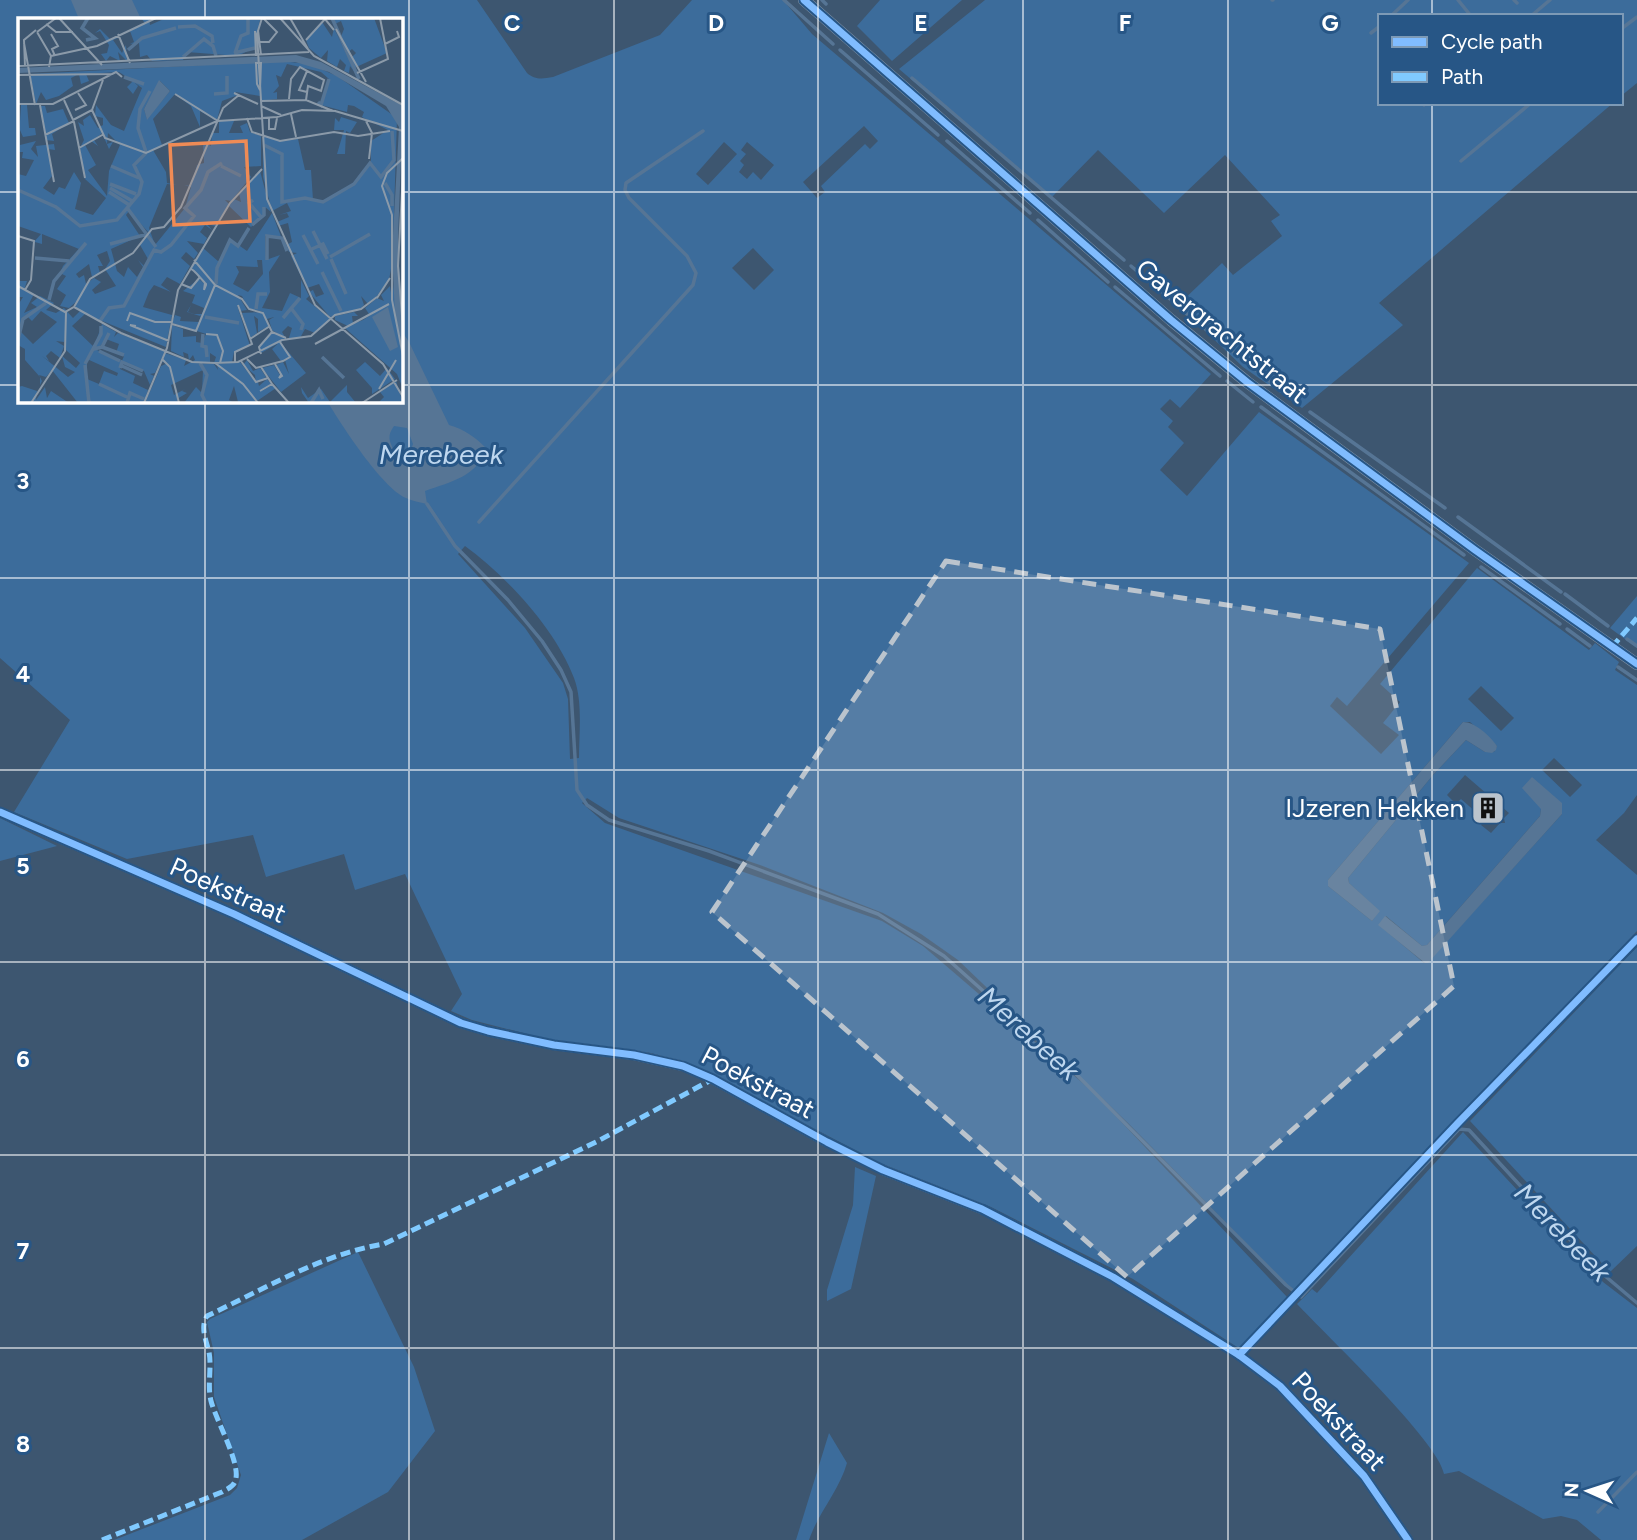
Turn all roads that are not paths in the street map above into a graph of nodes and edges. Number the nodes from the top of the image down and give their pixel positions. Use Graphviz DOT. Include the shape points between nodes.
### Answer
graph roads {
  1 [pos="804,0"];
  2 [pos="1637,664"];
  3 [pos="0,812"];
  4 [pos="1408,1540"];
  1 -- 2 [label="street, Gavergrachtstraat" via="1247,382"];
  3 -- 4 [label="street, Poekstraat" via="234,915 461,1023 554,1045 684,1066 883,1170 982,1209 1113,1277 1268,1376 1364,1476"];
}
